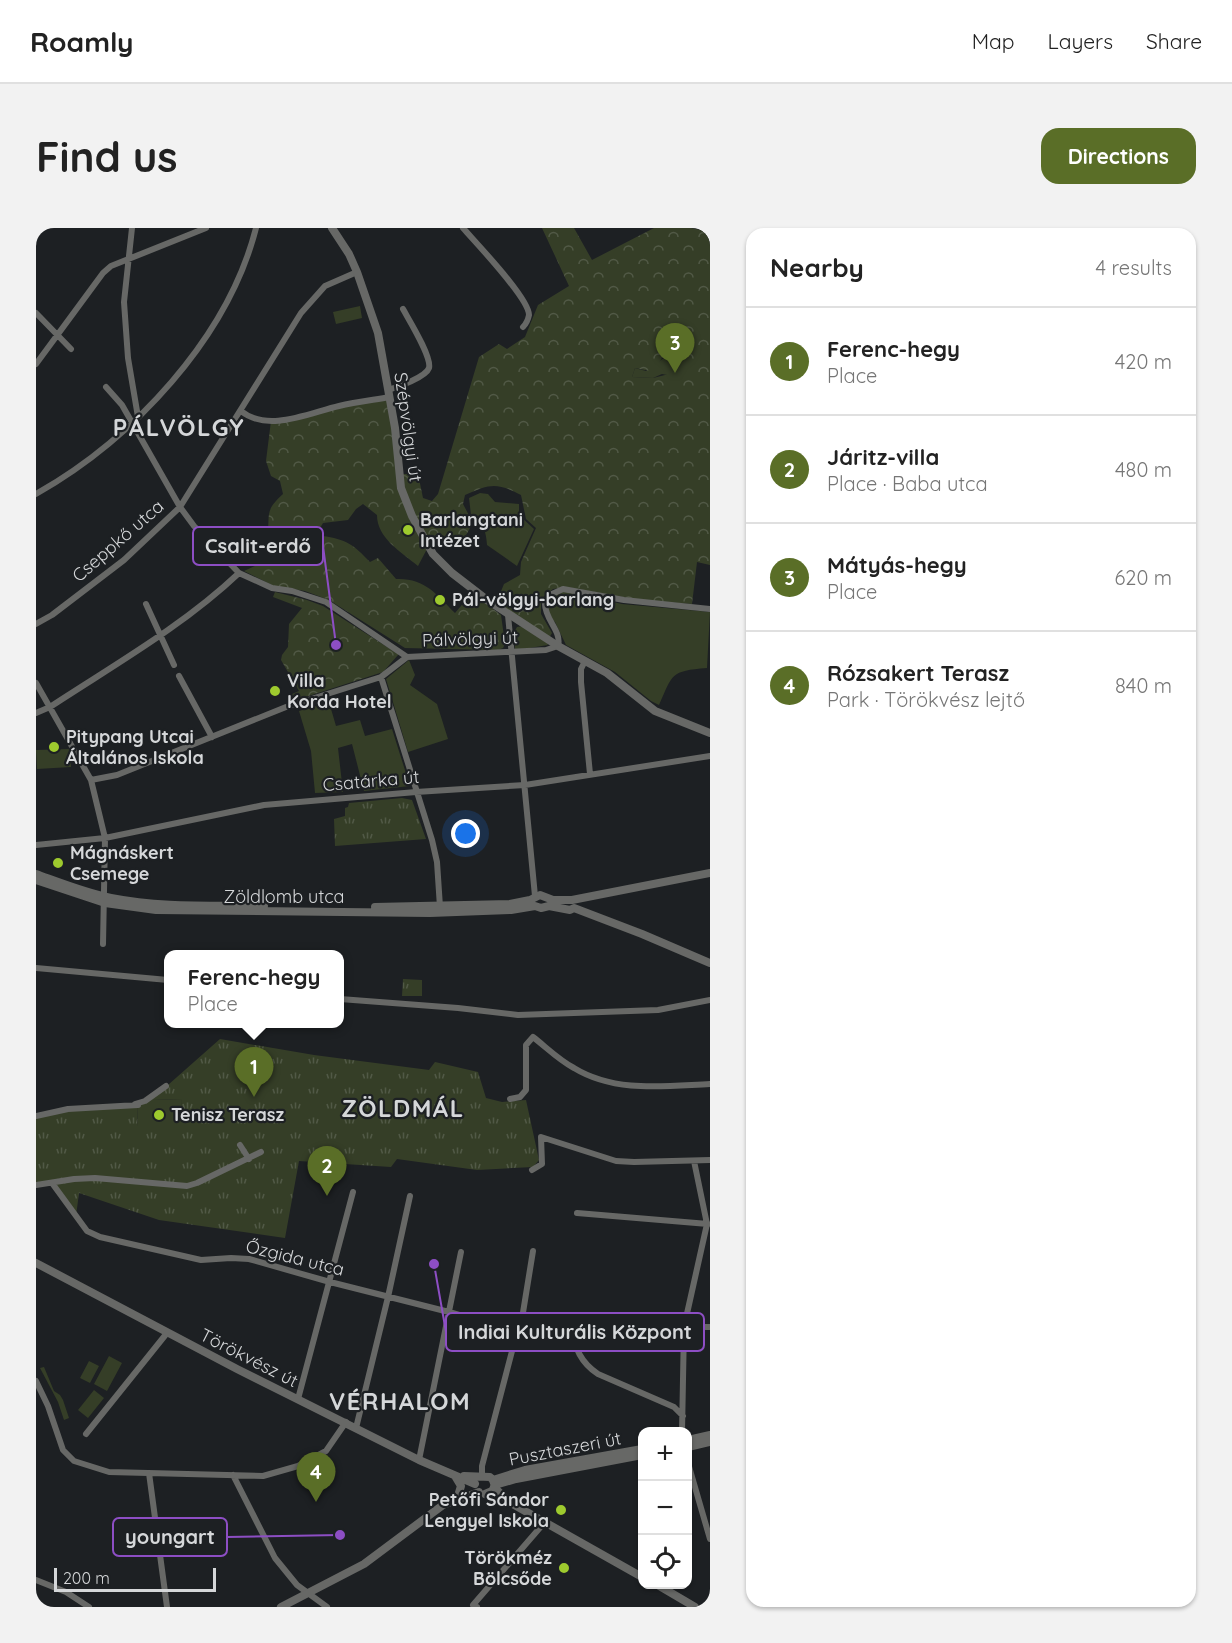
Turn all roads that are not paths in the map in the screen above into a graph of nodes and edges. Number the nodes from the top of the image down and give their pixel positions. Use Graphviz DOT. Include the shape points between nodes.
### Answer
graph roads {
  1 [pos="132,228"];
  2 [pos="206,228"];
  3 [pos="256,228"];
  4 [pos="332,228"];
  5 [pos="463,228"];
  6 [pos="128,260"];
  7 [pos="357,272"];
  8 [pos="403,309"];
  9 [pos="36,313"];
  10 [pos="523,327"];
  11 [pos="58,335"];
  12 [pos="71,349"];
  13 [pos="36,364"];
  14 [pos="106,387"];
  15 [pos="389,393"];
  16 [pos="241,411"];
  17 [pos="138,417"];
  18 [pos="132,423"];
  19 [pos="36,494"];
  20 [pos="180,507"];
  21 [pos="239,573"];
  22 [pos="146,604"];
  23 [pos="710,609"];
  24 [pos="508,615"];
  25 [pos="36,624"];
  26 [pos="160,635"];
  27 [pos="558,646"];
  28 [pos="512,652"];
  29 [pos="407,657"];
  30 [pos="585,661"];
  31 [pos="174,665"];
  32 [pos="179,676"];
  33 [pos="381,677"];
  34 [pos="36,683"];
  35 [pos="50,707"];
  36 [pos="36,713"];
  37 [pos="710,733"];
  38 [pos="212,736"];
  39 [pos="710,756"];
  40 [pos="590,774"];
  41 [pos="91,780"];
  42 [pos="525,785"];
  43 [pos="416,792"];
  44 [pos="105,838"];
  45 [pos="36,845"];
  46 [pos="710,873"];
  47 [pos="38,878"];
  48 [pos="536,899"];
  49 [pos="104,900"];
  50 [pos="576,906"];
  51 [pos="440,910"];
  52 [pos="103,944"];
  53 [pos="710,963"];
  54 [pos="36,968"];
  55 [pos="164,980"];
  56 [pos="344,999"];
  57 [pos="710,1000"];
  58 [pos="710,1084"];
  59 [pos="166,1086"];
  60 [pos="510,1099"];
  61 [pos="36,1116"];
  62 [pos="240,1145"];
  63 [pos="261,1152"];
  64 [pos="249,1159"];
  65 [pos="710,1160"];
  66 [pos="694,1161"];
  67 [pos="532,1170"];
  68 [pos="52,1183"];
  69 [pos="36,1185"];
  70 [pos="353,1192"];
  71 [pos="410,1196"];
  72 [pos="577,1213"];
  73 [pos="708,1224"];
  74 [pos="533,1251"];
  75 [pos="461,1252"];
  76 [pos="36,1263"];
  77 [pos="330,1282"];
  78 [pos="388,1297"];
  79 [pos="449,1312"];
  80 [pos="710,1327"];
  81 [pos="684,1328"];
  82 [pos="571,1329"];
  83 [pos="518,1331"];
  84 [pos="167,1333"];
  85 [pos="36,1381"];
  86 [pos="298,1399"];
  87 [pos="682,1416"];
  88 [pos="346,1422"];
  89 [pos="682,1427"];
  90 [pos="356,1428"];
  91 [pos="86,1434"];
  92 [pos="710,1435"];
  93 [pos="692,1439"];
  94 [pos="710,1442"];
  95 [pos="692,1446"];
  96 [pos="638,1450"];
  97 [pos="638,1456"];
  98 [pos="418,1460"];
  99 [pos="149,1473"];
  100 [pos="452,1474"];
  101 [pos="233,1475"];
  102 [pos="511,1480"];
  103 [pos="692,1480"];
  104 [pos="479,1484"];
  105 [pos="494,1484"];
  106 [pos="455,1498"];
  107 [pos="512,1504"];
  108 [pos="544,1522"];
  109 [pos="710,1539"];
  110 [pos="638,1575"];
  111 [pos="36,1580"];
  112 [pos="665,1589"];
  113 [pos="308,1593"];
  114 [pos="475,1606"];
  115 [pos="89,1607"];
  116 [pos="167,1607"];
  117 [pos="281,1607"];
  118 [pos="327,1607"];
  119 [pos="696,1607"];
  1 -- 6 [label="street"];
  2 -- 6 [label="street"];
  3 -- 17 [label="street" via="229,299 212,328"];
  4 -- 7 [label="street, Szépvölgyi út"];
  5 -- 10 [label="street" via="512,284 526,307 529,312"];
  6 -- 11 [label="street" via="103,273"];
  6 -- 17 [label="street" via="123,302"];
  7 -- 15 [label="street, Szépvölgyi út" via="378,333"];
  7 -- 16 [label="street, Cseppkő utca" via="325,286 311,300"];
  8 -- 15 [label="street" via="422,344 429,368"];
  9 -- 11 [label="street"];
  11 -- 12 [label="street"];
  11 -- 13 [label="street"];
  14 -- 18 [label="street, Pálvölgyi út"];
  15 -- 16 [label="street" via="297,418 258,421"];
  15 -- 24 [label="street, Szépvölgyi út" via="401,488 428,547 458,578"];
  16 -- 20 [label="street, Cseppkő utca"];
  17 -- 18 [label="street"];
  18 -- 19 [label="street" via="87,462"];
  18 -- 20 [label="street, Pálvölgyi út"];
  20 -- 21 [label="street, Pálvölgyi út"];
  20 -- 25 [label="street, Cseppkő utca" via="124,560"];
  21 -- 26 [label="street" via="212,599"];
  21 -- 29 [label="street, Pálvölgyi út" via="272,588 326,602"];
  22 -- 26 [label="street"];
  23 -- 27 [label="street" via="563,589 552,594 546,604 548,618 559,638"];
  24 -- 27 [label="street, Szépvölgyi út"];
  24 -- 28 [label="street"];
  26 -- 31 [label="street"];
  26 -- 35 [label="street"];
  27 -- 28 [label="street, Pálvölgyi út"];
  27 -- 30 [label="street, Szépvölgyi út"];
  28 -- 29 [label="street, Pálvölgyi út"];
  28 -- 42 [label="street"];
  29 -- 33 [label="street"];
  30 -- 37 [label="street, Szépvölgyi út" via="607,673 655,711"];
  30 -- 40 [label="street" via="580,682"];
  32 -- 38 [label="street"];
  33 -- 38 [label="street"];
  33 -- 43 [label="street"];
  34 -- 35 [label="street"];
  35 -- 36 [label="street"];
  35 -- 41 [label="street"];
  38 -- 41 [label="street" via="117,775"];
  39 -- 40 [label="street, Csatárka út"];
  40 -- 42 [label="street, Csatárka út"];
  41 -- 44 [label="street"];
  42 -- 43 [label="street, Csatárka út"];
  42 -- 48 [label="street"];
  43 -- 44 [label="street, Csatárka út" via="264,805"];
  43 -- 51 [label="street" via="437,862"];
  44 -- 45 [label="street, Csatárka út"];
  44 -- 49 [label="street"];
  46 -- 50 [label="street" via="592,896"];
  47 -- 49 [label="street, Zöldlomb utca"];
  48 -- 50 [label="street"];
  48 -- 50 [label="street" via="539,909 549,906 570,910"];
  48 -- 51 [label="street, Zöldlomb utca"];
  49 -- 51 [label="street, Zöldlomb utca" via="162,905"];
  49 -- 52 [label="street"];
  50 -- 53 [label="street"];
  54 -- 55 [label="street"];
  56 -- 57 [label="street" via="518,1015 658,1010"];
  58 -- 60 [label="street" via="639,1087 601,1080 574,1068 533,1037 526,1045 526,1090"];
  59 -- 61 [label="street" via="135,1105 68,1108"];
  62 -- 64 [label="street"];
  63 -- 64 [label="street"];
  64 -- 68 [label="street" via="187,1186 95,1178"];
  65 -- 66 [label="street"];
  66 -- 67 [label="street" via="616,1161 541,1137 542,1164"];
  66 -- 73 [label="street"];
  68 -- 69 [label="street"];
  68 -- 77 [label="street, Őzgida utca" via="87,1231 100,1237 201,1260 249,1259"];
  70 -- 77 [label="street"];
  71 -- 78 [label="street"];
  72 -- 73 [label="street"];
  73 -- 81 [label="street"];
  74 -- 83 [label="street"];
  75 -- 79 [label="street"];
  76 -- 84 [label="street, Törökvész út"];
  77 -- 78 [label="street, Őzgida utca"];
  77 -- 86 [label="street"];
  78 -- 79 [label="street, Őzgida utca"];
  78 -- 90 [label="street"];
  79 -- 83 [label="street, Őzgida utca"];
  79 -- 98 [label="street"];
  80 -- 81 [label="street"];
  81 -- 82 [label="street"];
  81 -- 87 [label="street"];
  82 -- 83 [label="street" via="536,1327"];
  82 -- 87 [label="street" via="580,1358 589,1368 674,1407"];
  83 -- 104 [label="street"];
  84 -- 86 [label="street, Törökvész út"];
  84 -- 91 [label="street"];
  85 -- 99 [label="street" via="67,1456 109,1472"];
  86 -- 88 [label="street, Törökvész út"];
  87 -- 89 [label="street"];
  88 -- 90 [label="street, Törökvész út"];
  88 -- 101 [label="street" via="326,1451 314,1459 263,1476"];
  90 -- 98 [label="street, Törökvész út"];
  92 -- 93 [label="street"];
  94 -- 95 [label="street"];
  96 -- 105 [label="street, Pusztaszeri út" via="535,1468"];
  97 -- 102 [label="street, Pusztaszeri út"];
  98 -- 100 [label="street, Törökvész út"];
  99 -- 101 [label="street"];
  99 -- 116 [label="street"];
  100 -- 104 [label="street, Törökvész út"];
  100 -- 106 [label="street" via="461,1486"];
  101 -- 113 [label="street" via="275,1558 285,1573"];
  102 -- 105 [label="street, Pusztaszeri út"];
  102 -- 107 [label="street" via="506,1492"];
  103 -- 109 [label="street"];
  104 -- 105 [label="street" via="488,1476"];
  104 -- 105 [label="street" via="492,1491"];
  104 -- 106 [label="street"];
  104 -- 107 [label="street"];
  105 -- 107 [label="street"];
  106 -- 113 [label="street" via="370,1560"];
  107 -- 108 [label="street"];
  108 -- 110 [label="street"];
  108 -- 114 [label="street"];
  111 -- 115 [label="street"];
  112 -- 119 [label="street"];
  113 -- 117 [label="street"];
  113 -- 118 [label="street"];
}
